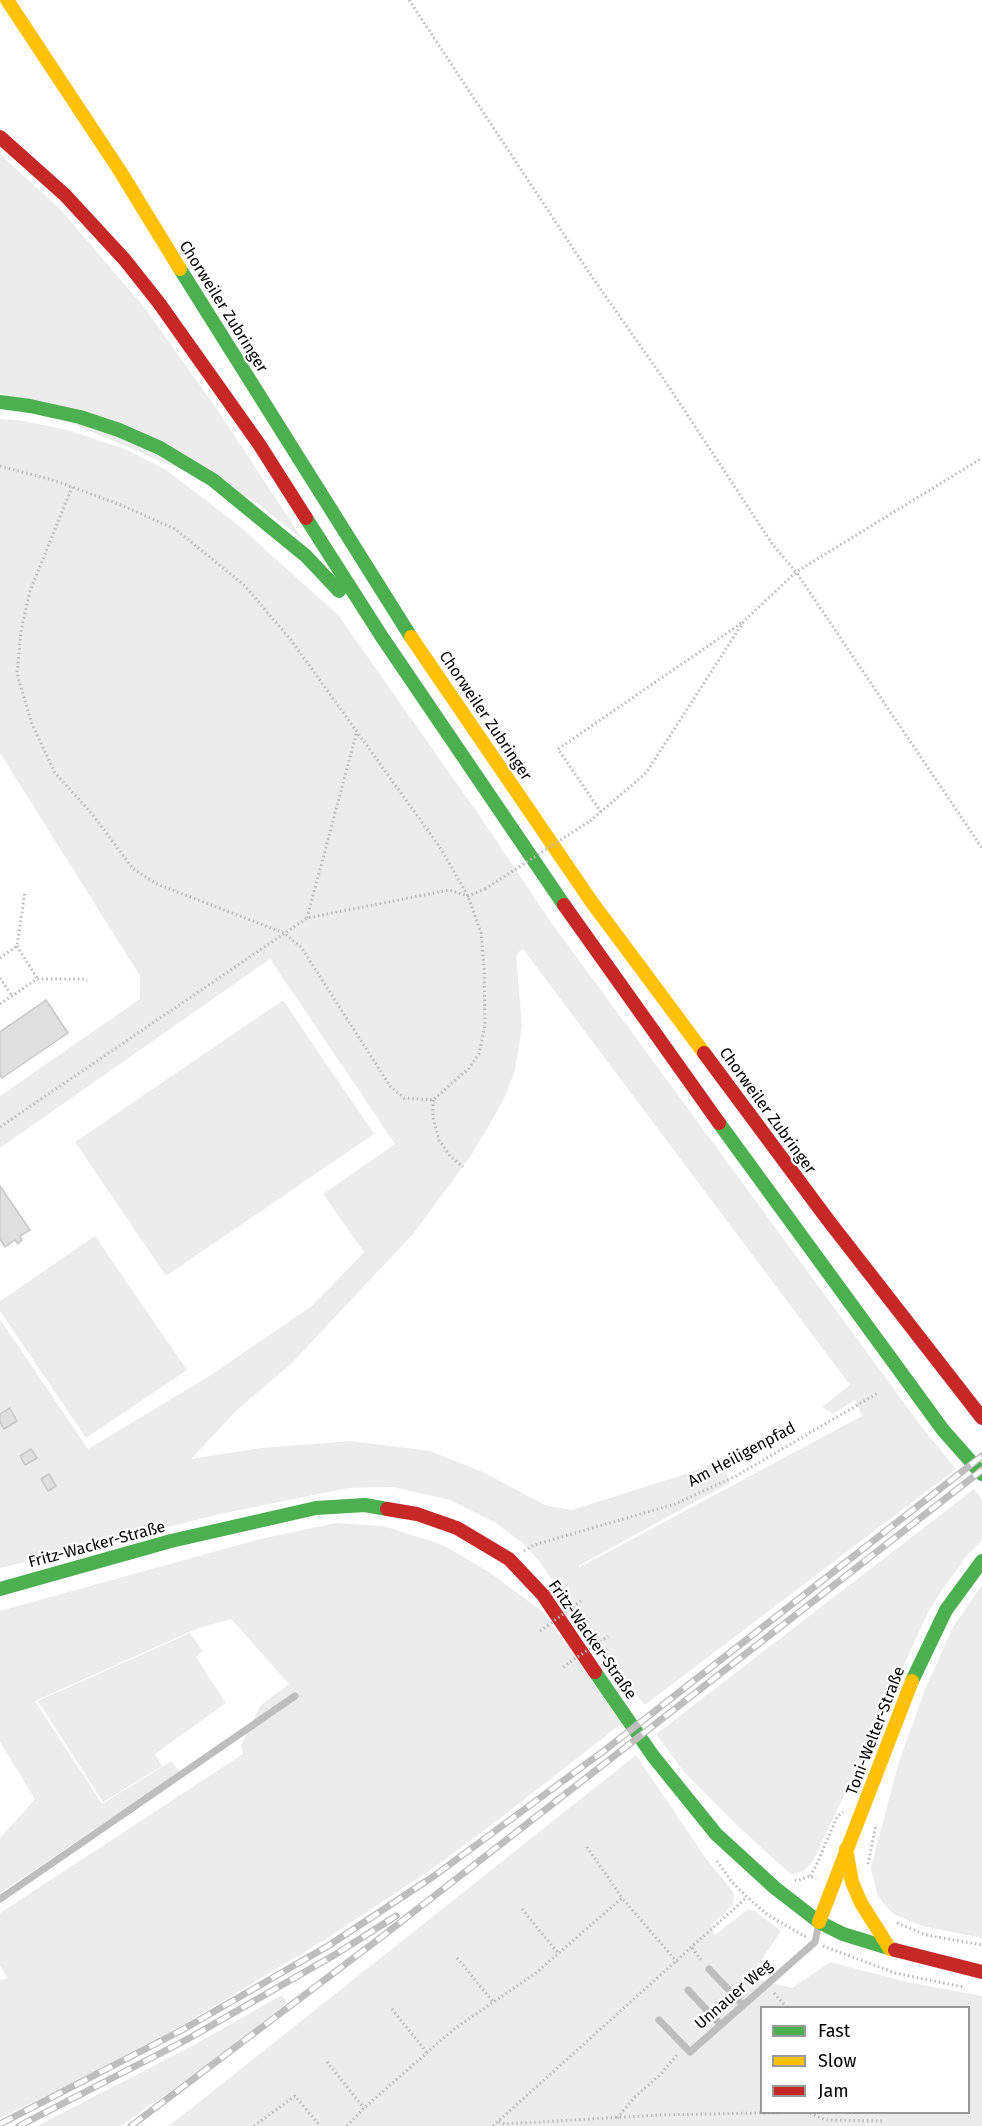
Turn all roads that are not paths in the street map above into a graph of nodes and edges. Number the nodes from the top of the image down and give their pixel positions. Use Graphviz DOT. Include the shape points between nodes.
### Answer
graph roads {
  1 [pos="7,0"];
  2 [pos="0,136"];
  3 [pos="0,402"];
  4 [pos="382,637"];
  5 [pos="982,1418"];
  6 [pos="982,1474"];
  7 [pos="982,1561"];
  8 [pos="0,1588"];
  9 [pos="295,1696"];
  10 [pos="846,1849"];
  11 [pos="0,1899"];
  12 [pos="819,1922"];
  13 [pos="890,1949"];
  14 [pos="709,1969"];
  15 [pos="982,1972"];
  16 [pos="688,1990"];
  17 [pos="743,2005"];
  18 [pos="659,2019"];
  19 [pos="721,2025"];
  1 -- 5 [label="main road, Chorweiler Zubringer" via="120,171 403,626 591,901 828,1220"];
  2 -- 4 [label="main road" via="65,195 159,303 259,444"];
  3 -- 4 [label="main road" via="80,417 119,430 160,448 213,480 306,556"];
  4 -- 6 [label="main road" via="589,941 936,1421"];
  7 -- 10 [label="main road, Toni-Welter-Straße" via="946,1610 918,1665"];
  8 -- 12 [label="main road, Fritz-Wacker-Straße" via="171,1541 316,1508 365,1505 417,1514 456,1528 509,1559 543,1595 653,1756 716,1834"];
  9 -- 11 [label="lane"];
  10 -- 12 [label="main road, Toni-Welter-Straße"];
  10 -- 13 [label="main road" via="852,1882 861,1903"];
  12 -- 13 [label="main road, Fritz-Wacker-Straße" via="843,1935"];
  12 -- 17 [label="lane, Unnauer Weg" via="815,1942"];
  13 -- 15 [label="main road, Fritz-Wacker-Straße"];
  14 -- 17 [label="lane"];
  16 -- 19 [label="lane"];
  17 -- 19 [label="lane, Unnauer Weg"];
  18 -- 19 [label="lane, Unnauer Weg" via="690,2052"];
}
